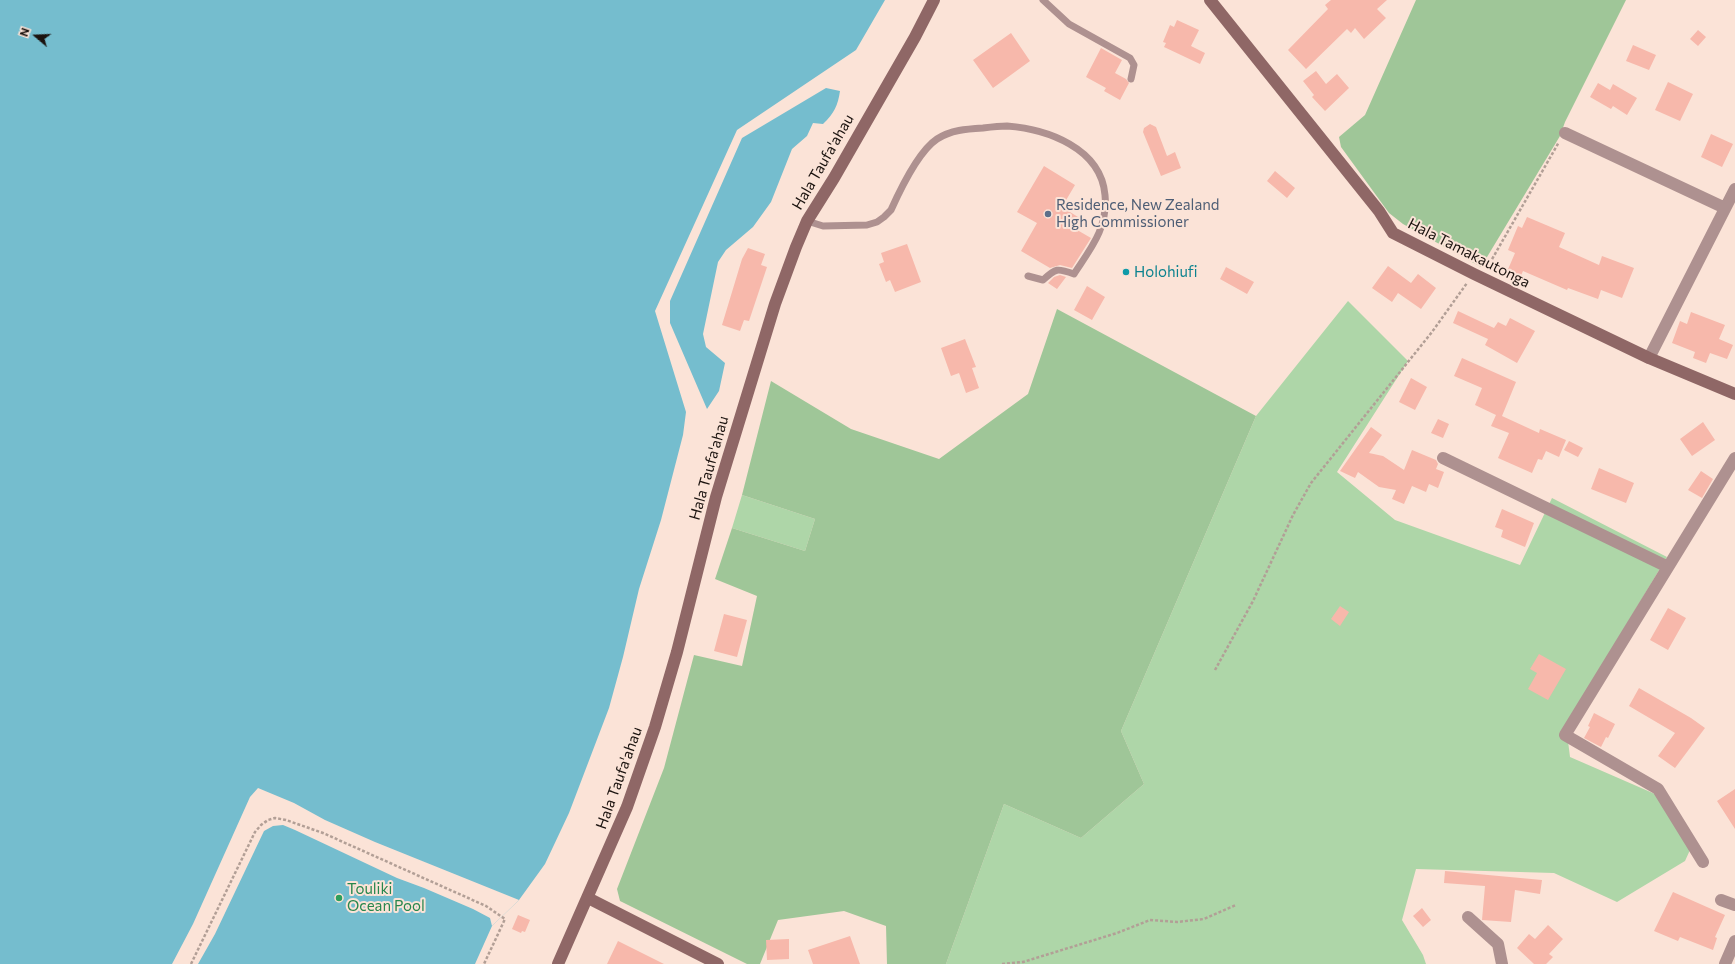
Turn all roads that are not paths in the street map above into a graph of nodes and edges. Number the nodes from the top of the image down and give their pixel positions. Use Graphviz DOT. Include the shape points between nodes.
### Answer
graph roads {
  1 [pos="934,0"];
  2 [pos="1043,0"];
  3 [pos="1210,0"];
  4 [pos="1131,79"];
  5 [pos="1565,133"];
  6 [pos="1735,189"];
  7 [pos="1724,208"];
  8 [pos="807,221"];
  9 [pos="1028,276"];
  10 [pos="1649,358"];
  11 [pos="1735,394"];
  12 [pos="1443,458"];
  13 [pos="1735,458"];
  14 [pos="1668,567"];
  15 [pos="1703,862"];
  16 [pos="588,898"];
  17 [pos="1721,900"];
  18 [pos="1735,905"];
  19 [pos="1468,917"];
  20 [pos="1735,941"];
  21 [pos="558,964"];
  22 [pos="718,964"];
  23 [pos="1502,964"];
  24 [pos="1724,964"];
  1 -- 8 [label="street, Hala Taufa'ahau" via="915,38"];
  2 -- 4 [label="lane" via="1069,24 1130,58 1134,65"];
  3 -- 10 [label="street, Hala Tamakautonga" via="1379,211 1393,233"];
  5 -- 7 [label="street"];
  6 -- 7 [label="street"];
  7 -- 10 [label="street"];
  8 -- 9 [label="lane" via="823,226 867,225 876,222 891,210 920,156 936,140 953,131 1006,126 1034,130 1059,138 1080,151 1094,165 1102,179 1105,195 1104,216 1098,237 1074,274 1060,269 1054,270 1043,280"];
  8 -- 16 [label="street, Hala Taufa'ahau" via="775,304 716,497 677,652 655,727 627,807"];
  10 -- 11 [label="street, Hala Tamakautonga"];
  12 -- 14 [label="street"];
  13 -- 14 [label="street"];
  14 -- 15 [label="street" via="1565,735 1658,789"];
  16 -- 21 [label="street, Hala Taufa'ahau"];
  16 -- 22 [label="street"];
  17 -- 18 [label="street"];
  19 -- 23 [label="street" via="1498,944"];
  20 -- 24 [label="street"];
}
